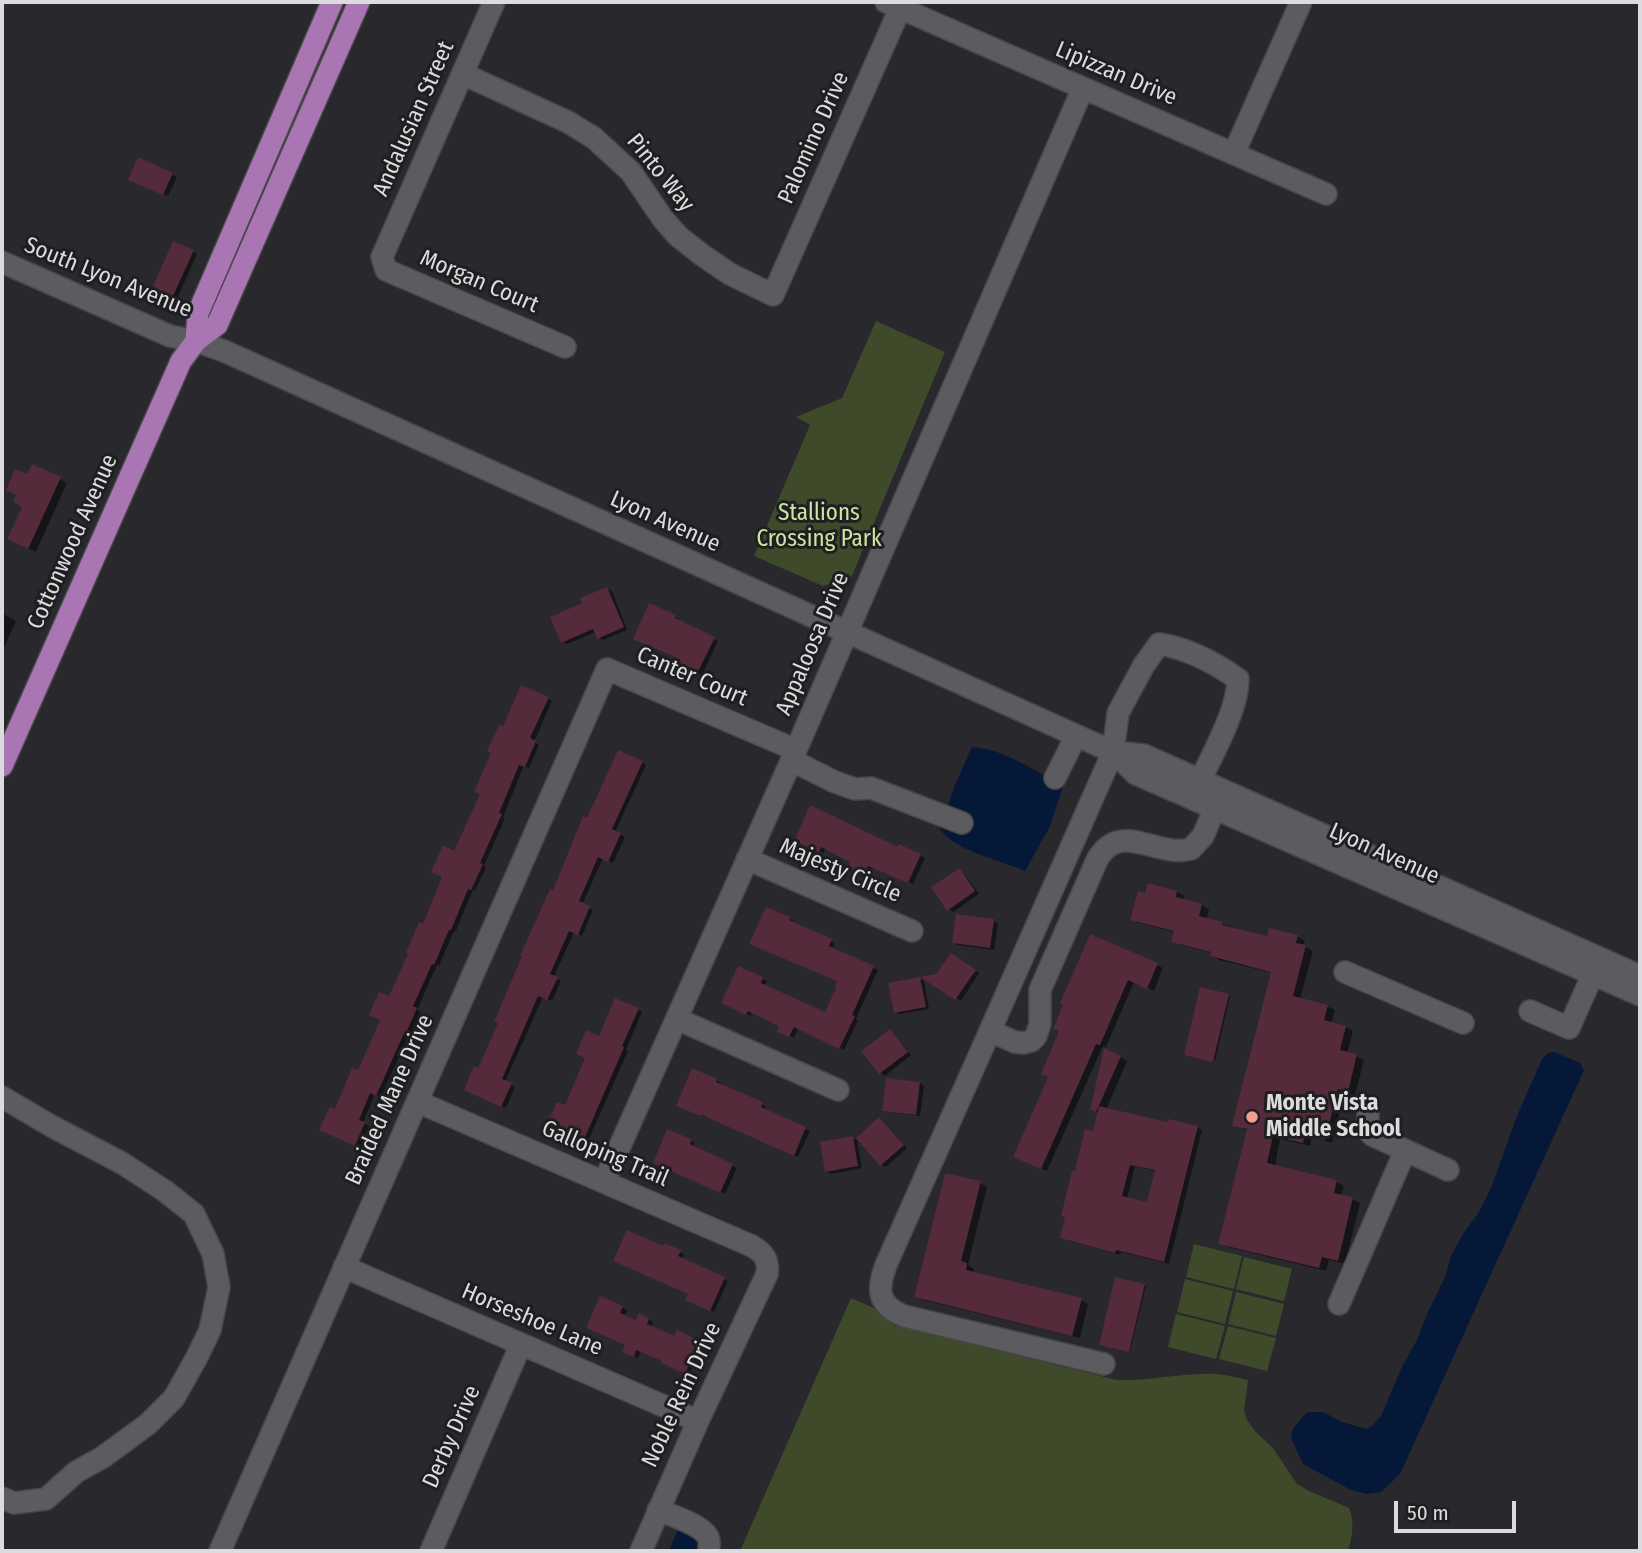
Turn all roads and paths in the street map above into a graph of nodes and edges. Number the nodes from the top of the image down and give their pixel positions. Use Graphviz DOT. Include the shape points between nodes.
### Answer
graph roads {
  1 [pos="332,2"];
  2 [pos="359,2"];
  3 [pos="494,2"];
  4 [pos="1301,2"];
  5 [pos="896,4"];
  6 [pos="463,74"];
  7 [pos="1083,88"];
  8 [pos="1234,153"];
  9 [pos="1325,194"];
  10 [pos="382,257"];
  11 [pos="2,262"];
  12 [pos="773,295"];
  13 [pos="196,341"];
  14 [pos="565,347"];
  15 [pos="846,633"];
  16 [pos="607,669"];
  17 [pos="1076,736"];
  18 [pos="1113,752"];
  19 [pos="793,755"];
  20 [pos="2,766"];
  21 [pos="1055,778"];
  22 [pos="1201,779"];
  23 [pos="1215,808"];
  24 [pos="962,822"];
  25 [pos="747,859"];
  26 [pos="912,931"];
  27 [pos="1345,972"];
  28 [pos="1592,974"];
  29 [pos="1640,975"];
  30 [pos="1640,995"];
  31 [pos="1530,1011"];
  32 [pos="677,1019"];
  33 [pos="1462,1023"];
  34 [pos="990,1031"];
  35 [pos="838,1090"];
  36 [pos="2,1097"];
  37 [pos="418,1102"];
  38 [pos="1368,1114"];
  39 [pos="1405,1151"];
  40 [pos="1448,1170"];
  41 [pos="604,1182"];
  42 [pos="766,1261"];
  43 [pos="344,1267"];
  44 [pos="1339,1304"];
  45 [pos="522,1344"];
  46 [pos="1104,1364"];
  47 [pos="698,1421"];
  48 [pos="2,1498"];
  49 [pos="659,1510"];
  50 [pos="709,1548"];
  51 [pos="220,1551"];
  52 [pos="430,1551"];
  53 [pos="641,1551"];
  1 -- 13 [label="main road, Cottonwood Avenue" via="198,313"];
  2 -- 13 [label="main road, Cottonwood Avenue" via="218,326"];
  3 -- 6 [label="street, Andalusian Street"];
  4 -- 8 [label="street"];
  5 -- 7 [label="street, Lipizzan Drive"];
  5 -- 12 [label="street, Palomino Drive"];
  6 -- 10 [label="street, Andalusian Street"];
  6 -- 12 [label="street, Pinto Way" via="594,138 631,172 678,236 730,274"];
  7 -- 8 [label="street, Lipizzan Drive"];
  7 -- 15 [label="street, Appaloosa Drive"];
  8 -- 9 [label="street, Lipizzan Drive"];
  10 -- 14 [label="street, Morgan Court" via="386,270"];
  11 -- 13 [label="street, South Lyon Avenue" via="170,336"];
  13 -- 15 [label="street, Lyon Avenue"];
  13 -- 20 [label="main road, Cottonwood Avenue" via="181,361"];
  15 -- 17 [label="street, Lyon Avenue"];
  15 -- 19 [label="street, Appaloosa Drive"];
  16 -- 19 [label="street, Canter Court"];
  16 -- 37 [label="street, Braided Mane Drive"];
  17 -- 18 [label="street, Lyon Avenue"];
  17 -- 21 [label="street"];
  18 -- 22 [label="street, Lyon Avenue" via="1144,755"];
  18 -- 22 [label="street" via="1118,713 1144,665 1159,644 1174,646 1238,679 1230,715"];
  18 -- 23 [label="street, Lyon Avenue" via="1136,774"];
  18 -- 34 [label="street"];
  19 -- 24 [label="street, Canter Court" via="835,782 855,789 871,788"];
  19 -- 25 [label="street, Appaloosa Drive"];
  22 -- 29 [label="street, Lyon Avenue"];
  23 -- 28 [label="street, Lyon Avenue"];
  23 -- 34 [label="street" via="1191,849 1175,851 1125,840 1104,848 1040,990 1036,1037 1015,1042"];
  25 -- 26 [label="street, Majesty Circle"];
  25 -- 32 [label="street, Appaloosa Drive"];
  27 -- 33 [label="street"];
  28 -- 30 [label="street, Lyon Avenue"];
  28 -- 31 [label="street" via="1569,1028"];
  32 -- 35 [label="street"];
  32 -- 41 [label="street, Appaloosa Drive"];
  34 -- 46 [label="street" via="886,1265 881,1294 886,1306 904,1316"];
  36 -- 48 [label="street" via="122,1163 194,1214 214,1254 219,1287 210,1330 197,1357 174,1398 148,1424 76,1472 46,1499 14,1503"];
  37 -- 41 [label="street, Galloping Trail"];
  37 -- 43 [label="street, Braided Mane Drive"];
  38 -- 39 [label="street" via="1367,1129 1372,1135"];
  39 -- 40 [label="street"];
  39 -- 44 [label="street"];
  41 -- 42 [label="street, Galloping Trail" via="752,1246"];
  42 -- 47 [label="street, Noble Rein Drive" via="767,1275"];
  43 -- 45 [label="street, Horseshoe Lane"];
  43 -- 51 [label="street, Braided Mane Drive"];
  45 -- 47 [label="street, Horseshoe Lane"];
  45 -- 52 [label="street, Derby Drive"];
  47 -- 49 [label="street, Noble Rein Drive"];
  49 -- 50 [label="street" via="704,1532"];
  49 -- 53 [label="street, Noble Rein Drive"];
}
